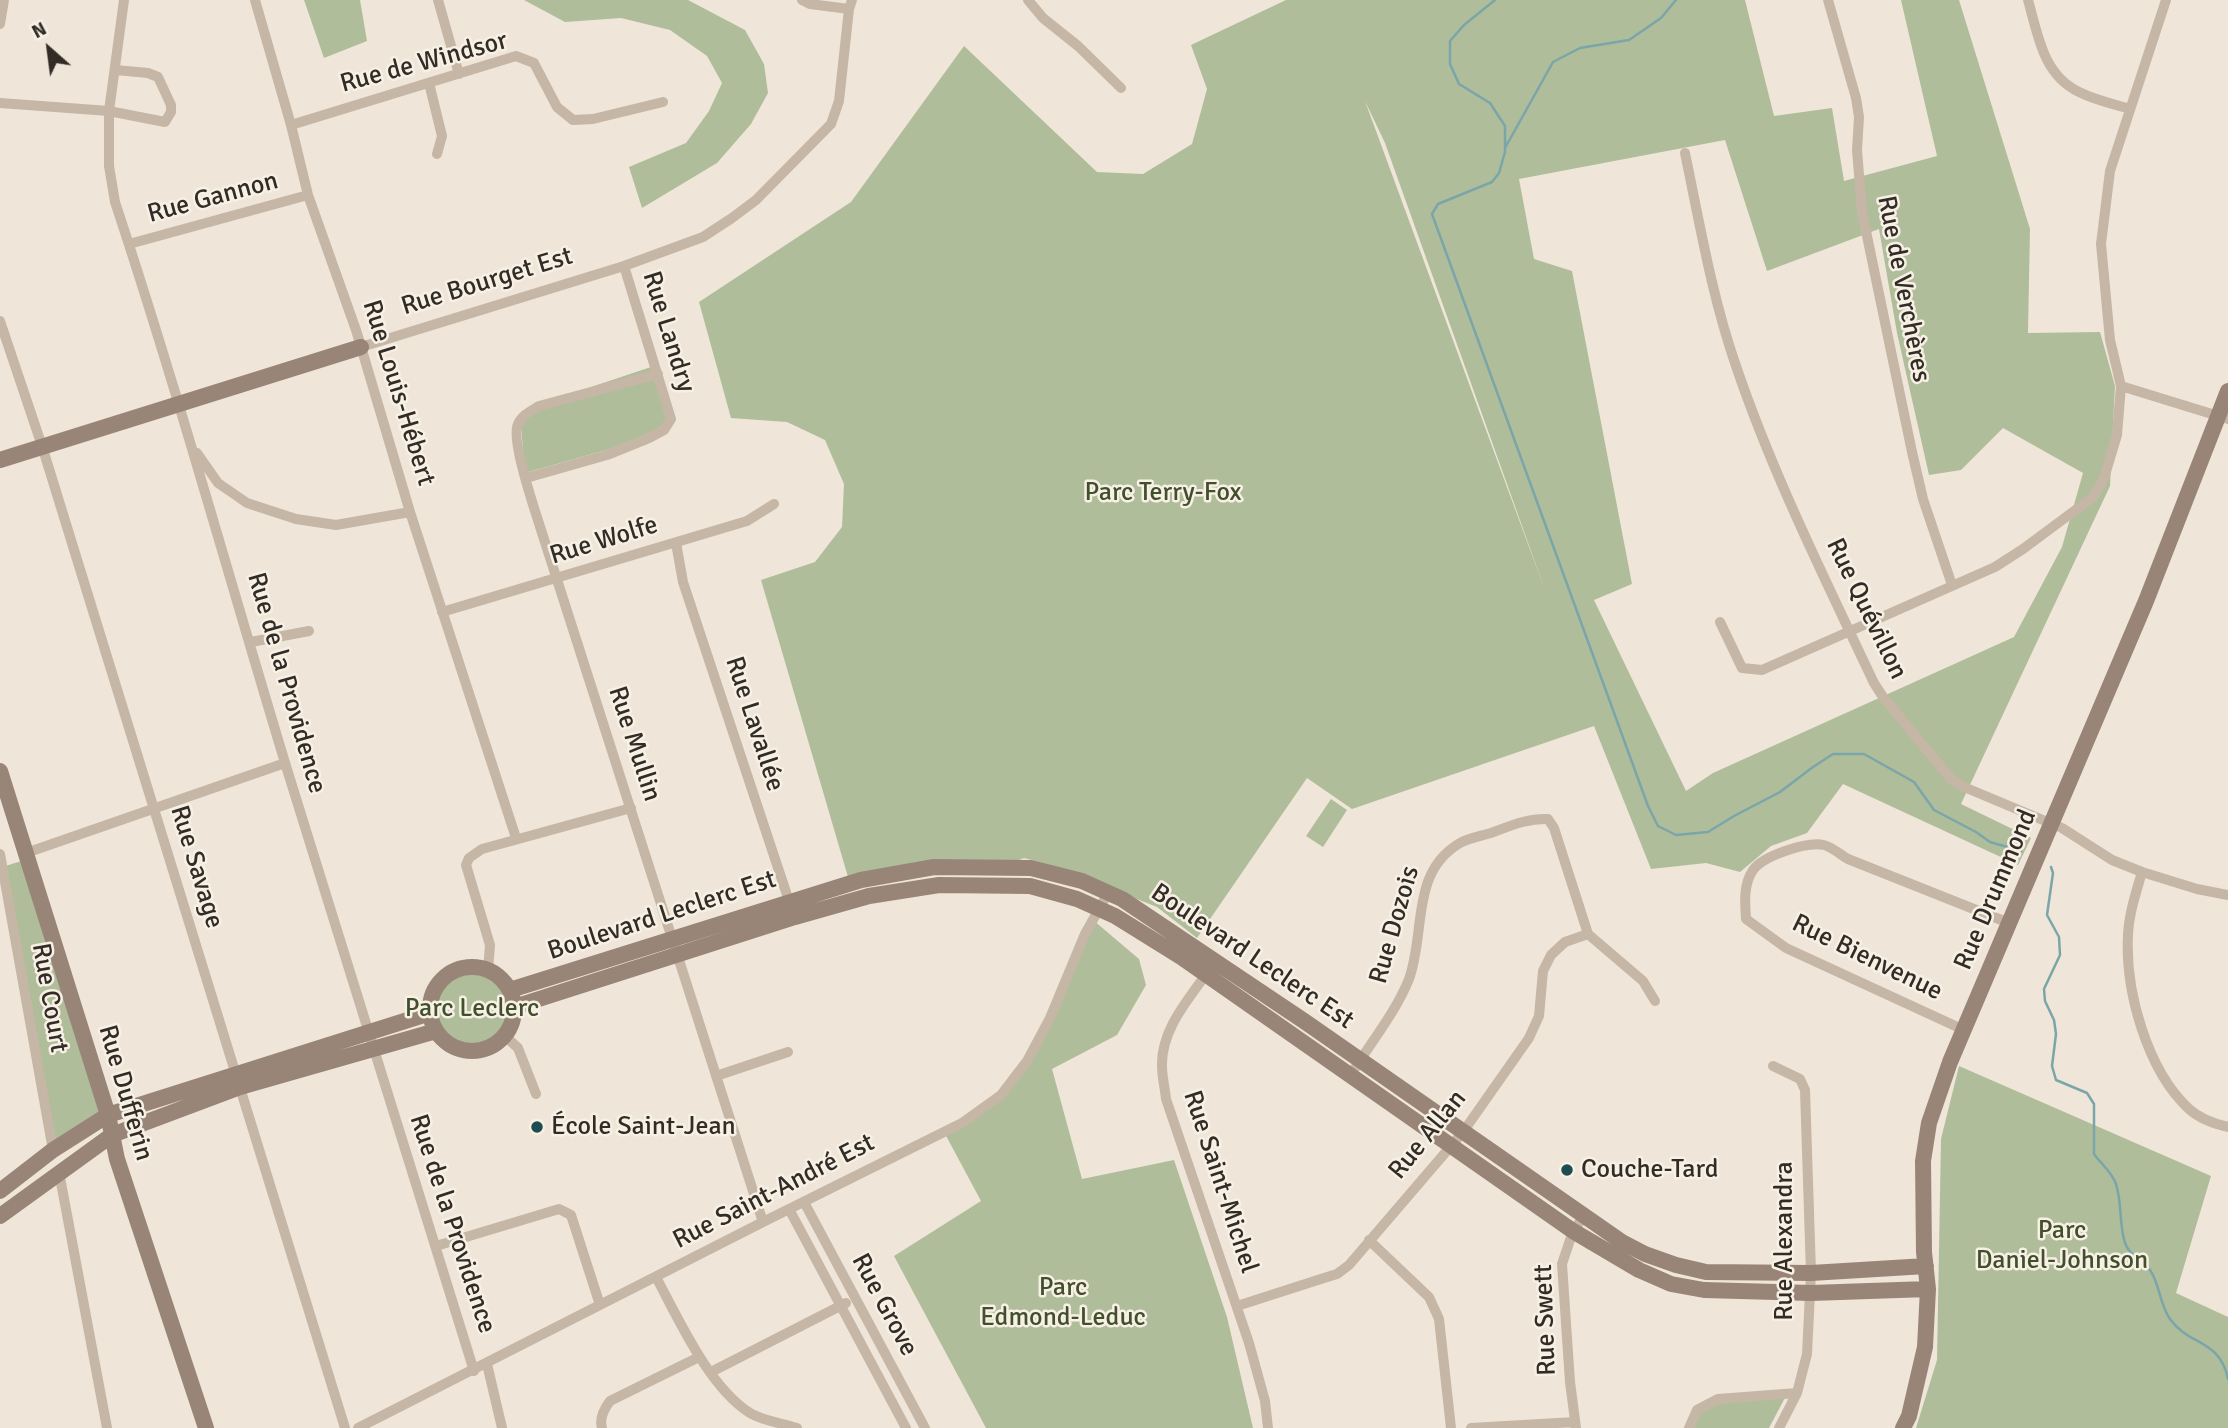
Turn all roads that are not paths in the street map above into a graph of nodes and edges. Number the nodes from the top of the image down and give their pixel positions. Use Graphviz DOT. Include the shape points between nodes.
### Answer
graph roads {
  1 [pos="4,0"];
  2 [pos="124,0"];
  3 [pos="255,0"];
  4 [pos="438,0"];
  5 [pos="802,0"];
  6 [pos="1028,0"];
  7 [pos="1828,0"];
  8 [pos="2028,0"];
  9 [pos="2166,0"];
  10 [pos="850,4"];
  11 [pos="0,24"];
  12 [pos="116,70"];
  13 [pos="459,74"];
  14 [pos="429,83"];
  15 [pos="1121,88"];
  16 [pos="663,102"];
  17 [pos="0,103"];
  18 [pos="2130,110"];
  19 [pos="108,111"];
  20 [pos="291,125"];
  21 [pos="1685,153"];
  22 [pos="436,154"];
  23 [pos="308,195"];
  24 [pos="129,244"];
  25 [pos="624,266"];
  26 [pos="0,321"];
  27 [pos="361,347"];
  28 [pos="658,374"];
  29 [pos="2121,386"];
  30 [pos="2228,391"];
  31 [pos="177,403"];
  32 [pos="2223,417"];
  33 [pos="190,444"];
  34 [pos="42,446"];
  35 [pos="0,460"];
  36 [pos="526,478"];
  37 [pos="774,504"];
  38 [pos="410,512"];
  39 [pos="676,543"];
  40 [pos="558,579"];
  41 [pos="1952,585"];
  42 [pos="442,612"];
  43 [pos="1720,622"];
  44 [pos="309,631"];
  45 [pos="1849,631"];
  46 [pos="251,642"];
  47 [pos="285,763"];
  48 [pos="0,771"];
  49 [pos="631,808"];
  50 [pos="154,809"];
  51 [pos="2051,823"];
  52 [pos="516,838"];
  53 [pos="26,853"];
  54 [pos="0,854"];
  55 [pos="2142,872"];
  56 [pos="861,880"];
  57 [pos="1108,893"];
  58 [pos="2228,895"];
  59 [pos="869,896"];
  60 [pos="789,901"];
  61 [pos="1099,909"];
  62 [pos="795,917"];
  63 [pos="2009,923"];
  64 [pos="1588,933"];
  65 [pos="672,939"];
  66 [pos="677,955"];
  67 [pos="1212,967"];
  68 [pos="488,970"];
  69 [pos="510,990"];
  70 [pos="1655,1001"];
  71 [pos="514,1007"];
  72 [pos="430,1013"];
  73 [pos="1964,1030"];
  74 [pos="436,1031"];
  75 [pos="505,1035"];
  76 [pos="370,1041"];
  77 [pos="788,1052"];
  78 [pos="1360,1059"];
  79 [pos="1773,1066"];
  80 [pos="716,1076"];
  81 [pos="1350,1076"];
  82 [pos="238,1081"];
  83 [pos="536,1094"];
  84 [pos="108,1115"];
  85 [pos="2228,1127"];
  86 [pos="1464,1132"];
  87 [pos="112,1135"];
  88 [pos="1450,1146"];
  89 [pos="53,1150"];
  90 [pos="59,1172"];
  91 [pos="0,1191"];
  92 [pos="804,1202"];
  93 [pos="789,1209"];
  94 [pos="0,1216"];
  95 [pos="1585,1216"];
  96 [pos="763,1222"];
  97 [pos="1573,1231"];
  98 [pos="1369,1240"];
  99 [pos="436,1245"];
  100 [pos="1926,1266"];
  101 [pos="1811,1273"];
  102 [pos="656,1277"];
  103 [pos="1928,1289"];
  104 [pos="1811,1293"];
  105 [pos="855,1299"];
  106 [pos="600,1305"];
  107 [pos="1237,1306"];
  108 [pos="840,1307"];
  109 [pos="699,1357"];
  110 [pos="487,1364"];
  111 [pos="474,1371"];
  112 [pos="711,1372"];
  113 [pos="1797,1393"];
  114 [pos="1576,1425"];
  115 [pos="107,1428"];
  116 [pos="206,1428"];
  117 [pos="345,1428"];
  118 [pos="358,1428"];
  119 [pos="502,1428"];
  120 [pos="602,1428"];
  121 [pos="797,1428"];
  122 [pos="906,1428"];
  123 [pos="925,1428"];
  124 [pos="1268,1428"];
  125 [pos="1451,1428"];
  126 [pos="1471,1428"];
  127 [pos="1689,1428"];
  128 [pos="1779,1428"];
  129 [pos="1903,1428"];
  1 -- 11 [label="street"];
  2 -- 12 [label="street, Rue de la Providence"];
  3 -- 20 [label="street, Rue Louis-Hébert"];
  4 -- 13 [label="street"];
  5 -- 10 [label="street"];
  6 -- 15 [label="street"];
  7 -- 41 [label="street, Rue de Verchères" via="1856,98 1862,212 1912,452"];
  8 -- 18 [label="street" via="2045,60 2063,83"];
  9 -- 18 [label="street"];
  10 -- 25 [label="street, Rue Bourget Est" via="839,101 831,124 732,218 703,237"];
  12 -- 19 [label="street, Rue de la Providence"];
  12 -- 19 [label="street" via="158,77 171,112 165,122 159,122"];
  13 -- 14 [label="street, Rue de Windsor"];
  13 -- 16 [label="street, Rue de Windsor" via="516,56 534,63 557,107 573,120"];
  14 -- 20 [label="street, Rue de Windsor"];
  14 -- 22 [label="street" via="442,136"];
  17 -- 19 [label="street"];
  18 -- 29 [label="street" via="2110,171 2101,244 2110,340"];
  19 -- 24 [label="street, Rue de la Providence" via="109,166"];
  20 -- 23 [label="street, Rue Louis-Hébert"];
  21 -- 45 [label="street, Rue Quévillon" via="1712,283 1735,364 1766,450"];
  23 -- 24 [label="street, Rue Gannon"];
  23 -- 27 [label="street, Rue Louis-Hébert"];
  24 -- 31 [label="street, Rue de la Providence"];
  25 -- 27 [label="street, Rue Bourget Est"];
  25 -- 28 [label="street, Rue Landry"];
  26 -- 34 [label="street, Rue Savage"];
  27 -- 31 [label="street, Rue Bourget Est"];
  27 -- 38 [label="street, Rue Louis-Hébert"];
  28 -- 36 [label="street, Rue Landry" via="671,419 664,430 607,455"];
  28 -- 36 [label="street, Rue Mullin" via="539,406 526,414 516,431"];
  29 -- 32 [label="street"];
  29 -- 41 [label="street" via="2117,435 2093,498 2005,561"];
  30 -- 32 [label="street, Rue Drummond"];
  31 -- 33 [label="street, Rue de la Providence"];
  31 -- 34 [label="street, Rue Bourget Est"];
  32 -- 51 [label="street, Rue Drummond"];
  33 -- 38 [label="street" via="218,483 247,503 296,519 336,525"];
  33 -- 46 [label="street, Rue de la Providence"];
  34 -- 35 [label="street, Rue Bourget Est"];
  34 -- 50 [label="street, Rue Savage"];
  36 -- 40 [label="street, Rue Mullin"];
  37 -- 39 [label="street, Rue Wolfe" via="747,521"];
  38 -- 42 [label="street, Rue Louis-Hébert"];
  39 -- 40 [label="street, Rue Wolfe"];
  39 -- 60 [label="street, Rue Lavallée" via="683,582"];
  40 -- 42 [label="street, Rue Wolfe"];
  40 -- 49 [label="street, Rue Mullin"];
  41 -- 45 [label="street"];
  42 -- 52 [label="street, Rue Louis-Hébert"];
  43 -- 45 [label="street" via="1742,668 1762,670"];
  44 -- 46 [label="street"];
  45 -- 51 [label="street, Rue Quévillon" via="1874,684 1951,779"];
  46 -- 47 [label="street, Rue de la Providence"];
  47 -- 50 [label="street"];
  47 -- 76 [label="street, Rue de la Providence"];
  48 -- 53 [label="street, Rue Dufferin"];
  49 -- 52 [label="street"];
  49 -- 65 [label="street, Rue Mullin"];
  50 -- 53 [label="street"];
  50 -- 82 [label="street, Rue Savage"];
  51 -- 55 [label="street, Rue Quévillon" via="2112,860"];
  51 -- 63 [label="street, Rue Drummond"];
  52 -- 68 [label="street" via="482,849 467,864 490,945"];
  53 -- 84 [label="street, Rue Dufferin"];
  54 -- 89 [label="street, Rue Court"];
  55 -- 58 [label="street, Rue Quévillon"];
  55 -- 85 [label="street" via="2130,914 2128,965 2143,1028 2170,1089 2191,1111"];
  56 -- 57 [label="street, Boulevard Leclerc Est" via="934,867 1031,868"];
  56 -- 59 [label="street"];
  56 -- 60 [label="street, Boulevard Leclerc Est"];
  57 -- 61 [label="street, Rue Saint-André Est"];
  57 -- 67 [label="street, Boulevard Leclerc Est"];
  59 -- 61 [label="street, Boulevard Leclerc Est" via="939,885 1030,887"];
  59 -- 62 [label="street, Boulevard Leclerc Est"];
  60 -- 62 [label="street, Rue Lavallée"];
  60 -- 65 [label="street, Boulevard Leclerc Est"];
  61 -- 67 [label="street, Boulevard Leclerc Est"];
  61 -- 92 [label="street, Rue Saint-André Est" via="1050,1018 1027,1061 1001,1095 962,1124"];
  62 -- 66 [label="street, Boulevard Leclerc Est"];
  63 -- 73 [label="street, Rue Drummond"];
  63 -- 73 [label="street, Rue Bienvenue" via="1848,859 1824,845 1804,845 1753,870 1745,893 1746,919 1786,948"];
  64 -- 70 [label="street" via="1643,981"];
  64 -- 78 [label="street, Rue Dozois" via="1548,819 1533,818 1463,842 1436,863 1425,885 1409,977"];
  64 -- 86 [label="street, Rue Allan" via="1565,942 1551,955 1543,971 1539,1016 1529,1038"];
  65 -- 66 [label="street, Rue Mullin"];
  65 -- 69 [label="street, Boulevard Leclerc Est"];
  66 -- 71 [label="street, Boulevard Leclerc Est"];
  66 -- 80 [label="street, Rue Mullin"];
  67 -- 78 [label="street, Boulevard Leclerc Est"];
  67 -- 81 [label="street, Boulevard Leclerc Est"];
  67 -- 107 [label="street, Rue Saint-Michel" via="1166,1038 1162,1065 1166,1099"];
  68 -- 69 [label="street"];
  68 -- 72 [label="street" via="463,967 451,972 437,985"];
  69 -- 71 [label="street"];
  71 -- 75 [label="street"];
  72 -- 74 [label="street"];
  72 -- 76 [label="street"];
  73 -- 100 [label="street, Rue Drummond" via="1929,1123 1923,1161"];
  74 -- 75 [label="street" via="452,1046 472,1051"];
  74 -- 76 [label="street"];
  75 -- 83 [label="street" via="518,1048"];
  76 -- 82 [label="street"];
  76 -- 99 [label="street, Rue de la Providence"];
  77 -- 80 [label="street"];
  78 -- 81 [label="street, Rue Dozois"];
  78 -- 86 [label="street, Boulevard Leclerc Est"];
  79 -- 101 [label="street, Rue Alexandra" via="1800,1079 1805,1090"];
  80 -- 96 [label="street, Rue Mullin"];
  81 -- 88 [label="street, Boulevard Leclerc Est"];
  82 -- 84 [label="street"];
  82 -- 87 [label="street"];
  82 -- 117 [label="street, Rue Savage"];
  84 -- 87 [label="street, Rue Dufferin"];
  84 -- 89 [label="street"];
  86 -- 88 [label="street, Rue Allan"];
  86 -- 95 [label="street, Boulevard Leclerc Est"];
  87 -- 90 [label="street"];
  87 -- 116 [label="street, Rue Dufferin"];
  88 -- 97 [label="street, Boulevard Leclerc Est"];
  88 -- 98 [label="street, Rue Allan"];
  89 -- 91 [label="street"];
  90 -- 94 [label="street"];
  90 -- 115 [label="street"];
  92 -- 93 [label="street, Rue Saint-André Est"];
  92 -- 105 [label="street, Rue Grove"];
  93 -- 96 [label="street, Rue Saint-André Est"];
  93 -- 108 [label="street, Rue Grove"];
  95 -- 97 [label="street, Rue Swett"];
  95 -- 101 [label="street, Boulevard Leclerc Est" via="1622,1242 1676,1265 1706,1272"];
  96 -- 102 [label="street, Rue Saint-André Est"];
  97 -- 104 [label="street, Boulevard Leclerc Est" via="1621,1261 1671,1283 1704,1290"];
  97 -- 114 [label="street, Rue Swett" via="1562,1264"];
  98 -- 107 [label="street, Rue Allan" via="1337,1274"];
  98 -- 125 [label="street" via="1429,1297 1439,1319"];
  99 -- 106 [label="street" via="559,1209 571,1215"];
  99 -- 111 [label="street, Rue de la Providence"];
  100 -- 101 [label="street, Boulevard Leclerc Est"];
  100 -- 103 [label="street, Rue Drummond"];
  101 -- 104 [label="street, Rue Alexandra"];
  102 -- 106 [label="street, Rue Saint-André Est"];
  102 -- 109 [label="street"];
  103 -- 104 [label="street, Boulevard Leclerc Est"];
  103 -- 129 [label="street, Rue Drummond" via="1925,1347"];
  104 -- 113 [label="street, Rue Alexandra" via="1807,1354"];
  105 -- 108 [label="street"];
  105 -- 123 [label="street, Rue Grove"];
  106 -- 110 [label="street, Rue Saint-André Est"];
  107 -- 124 [label="street, Rue Saint-Michel" via="1259,1377"];
  108 -- 112 [label="street"];
  108 -- 122 [label="street, Rue Grove"];
  109 -- 112 [label="street"];
  109 -- 120 [label="street" via="610,1401 603,1412"];
  110 -- 111 [label="street, Rue Saint-André Est"];
  110 -- 119 [label="street"];
  111 -- 118 [label="street, Rue Saint-André Est"];
  112 -- 121 [label="street" via="735,1402 753,1415"];
  113 -- 127 [label="street" via="1718,1399 1697,1410"];
  113 -- 128 [label="street, Rue Alexandra"];
  114 -- 126 [label="street"];
}
